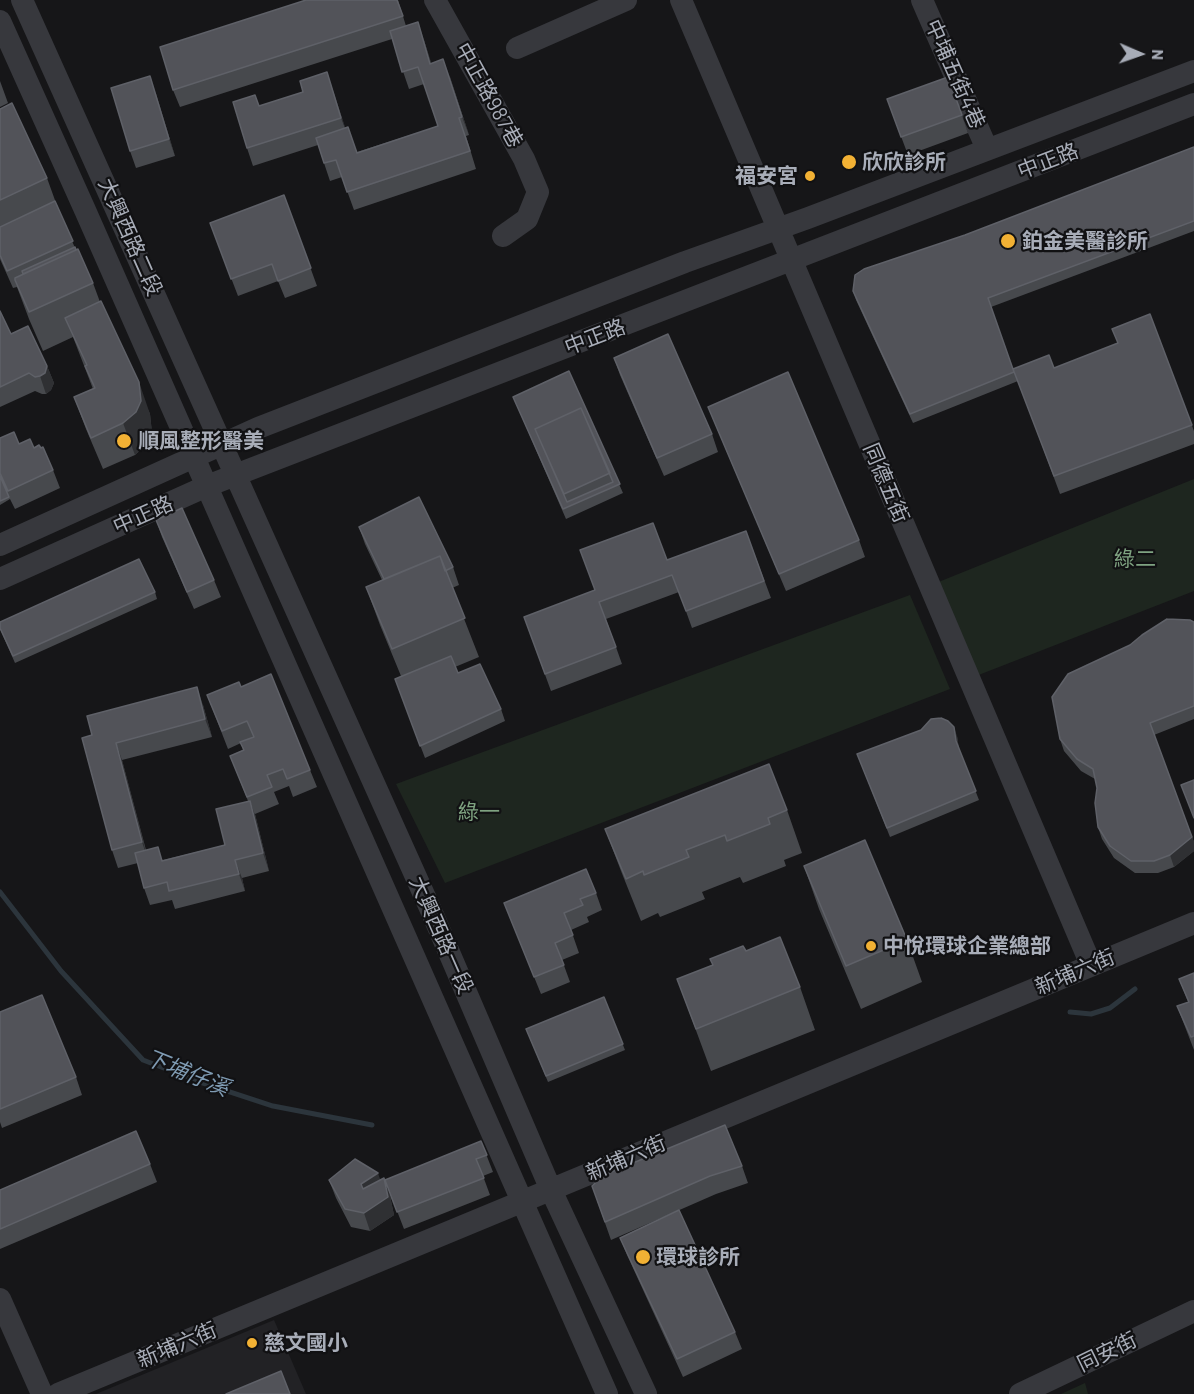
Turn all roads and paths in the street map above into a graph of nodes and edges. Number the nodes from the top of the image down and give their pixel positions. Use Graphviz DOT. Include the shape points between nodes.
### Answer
graph roads {
  1 [pos="22,0"];
  2 [pos="435,0"];
  3 [pos="626,0"];
  4 [pos="681,0"];
  5 [pos="922,0"];
  6 [pos="0,21"];
  7 [pos="517,48"];
  8 [pos="1194,71"];
  9 [pos="1194,104"];
  10 [pos="987,149"];
  11 [pos="778,228"];
  12 [pos="503,236"];
  13 [pos="792,261"];
  14 [pos="222,444"];
  15 [pos="193,456"];
  16 [pos="236,475"];
  17 [pos="207,486"];
  18 [pos="0,545"];
  19 [pos="0,579"];
  20 [pos="1194,923"];
  21 [pos="1091,965"];
  22 [pos="551,1190"];
  23 [pos="522,1202"];
  24 [pos="0,1299"];
  25 [pos="1194,1311"];
  26 [pos="42,1394"];
  27 [pos="58,1394"];
  28 [pos="607,1394"];
  29 [pos="646,1394"];
  30 [pos="1020,1394"];
  1 -- 14 [label="street, 大興西路二段"];
  2 -- 12 [label="street, 中正路987巷" via="524,159 538,192 527,219"];
  3 -- 7 [label="street"];
  4 -- 11 [label="street, 同德五街"];
  5 -- 10 [label="street, 中埔五街4巷"];
  6 -- 15 [label="street, 大興西路二段"];
  8 -- 10 [label="street, 中正路"];
  9 -- 13 [label="street, 中正路"];
  10 -- 11 [label="street, 中正路"];
  11 -- 13 [label="street, 同德五街"];
  11 -- 14 [label="street, 中正路"];
  13 -- 16 [label="street, 中正路"];
  13 -- 21 [label="street, 同德五街"];
  14 -- 15 [label="street, 中正路"];
  14 -- 16 [label="street, 大興西路二段"];
  15 -- 17 [label="street, 大興西路二段"];
  15 -- 18 [label="street, 中正路"];
  16 -- 17 [label="street, 中正路"];
  16 -- 22 [label="street, 大興西路一段" via="435,918"];
  17 -- 19 [label="street, 中正路"];
  17 -- 23 [label="street, 大興西路一段"];
  20 -- 21 [label="street, 新埔六街"];
  21 -- 22 [label="street, 新埔六街"];
  22 -- 23 [label="street, 新埔六街"];
  22 -- 29 [label="street, 大興西路一段"];
  23 -- 27 [label="street, 新埔六街"];
  23 -- 28 [label="street, 大興西路一段"];
  24 -- 26 [label="street"];
  25 -- 30 [label="street, 同安街"];
}
